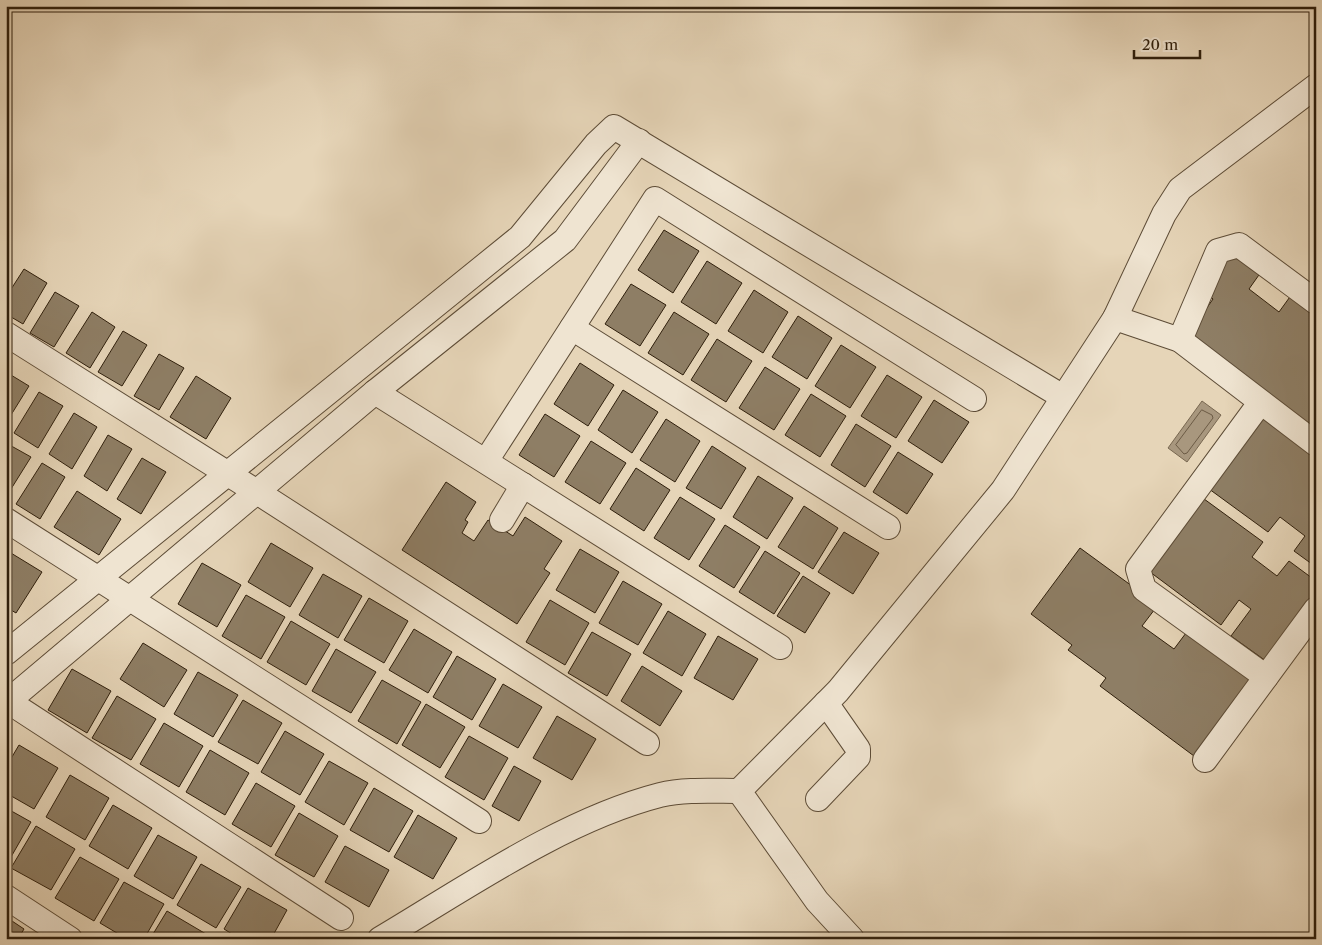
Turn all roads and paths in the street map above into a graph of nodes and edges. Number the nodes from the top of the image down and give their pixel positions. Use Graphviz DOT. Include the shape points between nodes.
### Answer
graph roads {
  1 [pos="1316,86"];
  2 [pos="639,140"];
  3 [pos="1316,302"];
  4 [pos="1115,318"];
  5 [pos="572,328"];
  6 [pos="6,334"];
  7 [pos="1180,340"];
  8 [pos="376,392"];
  9 [pos="1063,397"];
  10 [pos="974,399"];
  11 [pos="1260,403"];
  12 [pos="1316,444"];
  13 [pos="486,462"];
  14 [pos="228,474"];
  15 [pos="523,485"];
  16 [pos="257,492"];
  17 [pos="6,520"];
  18 [pos="502,520"];
  19 [pos="888,527"];
  20 [pos="99,579"];
  21 [pos="130,599"];
  22 [pos="1316,609"];
  23 [pos="780,647"];
  24 [pos="6,653"];
  25 [pos="1266,677"];
  26 [pos="7,702"];
  27 [pos="826,703"];
  28 [pos="647,743"];
  29 [pos="1205,760"];
  30 [pos="739,792"];
  31 [pos="818,799"];
  32 [pos="479,821"];
  33 [pos="6,896"];
  34 [pos="341,918"];
  35 [pos="70,939"];
  36 [pos="380,939"];
  37 [pos="852,939"];
  1 -- 4 [label="street" via="1180,188 1164,214"];
  2 -- 8 [label="street" via="565,240"];
  2 -- 9 [label="street"];
  2 -- 14 [label="street" via="614,127 596,144 520,237"];
  3 -- 7 [label="street" via="1239,244 1218,251"];
  4 -- 7 [label="street"];
  4 -- 9 [label="street"];
  5 -- 10 [label="street" via="655,199"];
  5 -- 13 [label="street"];
  5 -- 19 [label="street"];
  6 -- 14 [label="street"];
  7 -- 11 [label="street"];
  8 -- 13 [label="street"];
  8 -- 16 [label="street"];
  9 -- 27 [label="street" via="1003,490"];
  11 -- 12 [label="street"];
  11 -- 25 [label="street" via="1138,569 1144,589"];
  13 -- 15 [label="street"];
  14 -- 16 [label="street"];
  14 -- 20 [label="street"];
  15 -- 18 [label="street"];
  15 -- 23 [label="street"];
  16 -- 21 [label="street"];
  16 -- 28 [label="street"];
  17 -- 20 [label="street"];
  20 -- 21 [label="street"];
  20 -- 24 [label="street"];
  21 -- 26 [label="street"];
  21 -- 32 [label="street"];
  22 -- 25 [label="street"];
  25 -- 29 [label="street"];
  26 -- 34 [label="street"];
  27 -- 30 [label="street"];
  27 -- 31 [label="street" via="858,749 858,757"];
  30 -- 36 [label="street" via="691,791 660,795 608,812 550,840"];
  30 -- 37 [label="street" via="817,901"];
  33 -- 35 [label="street"];
}
